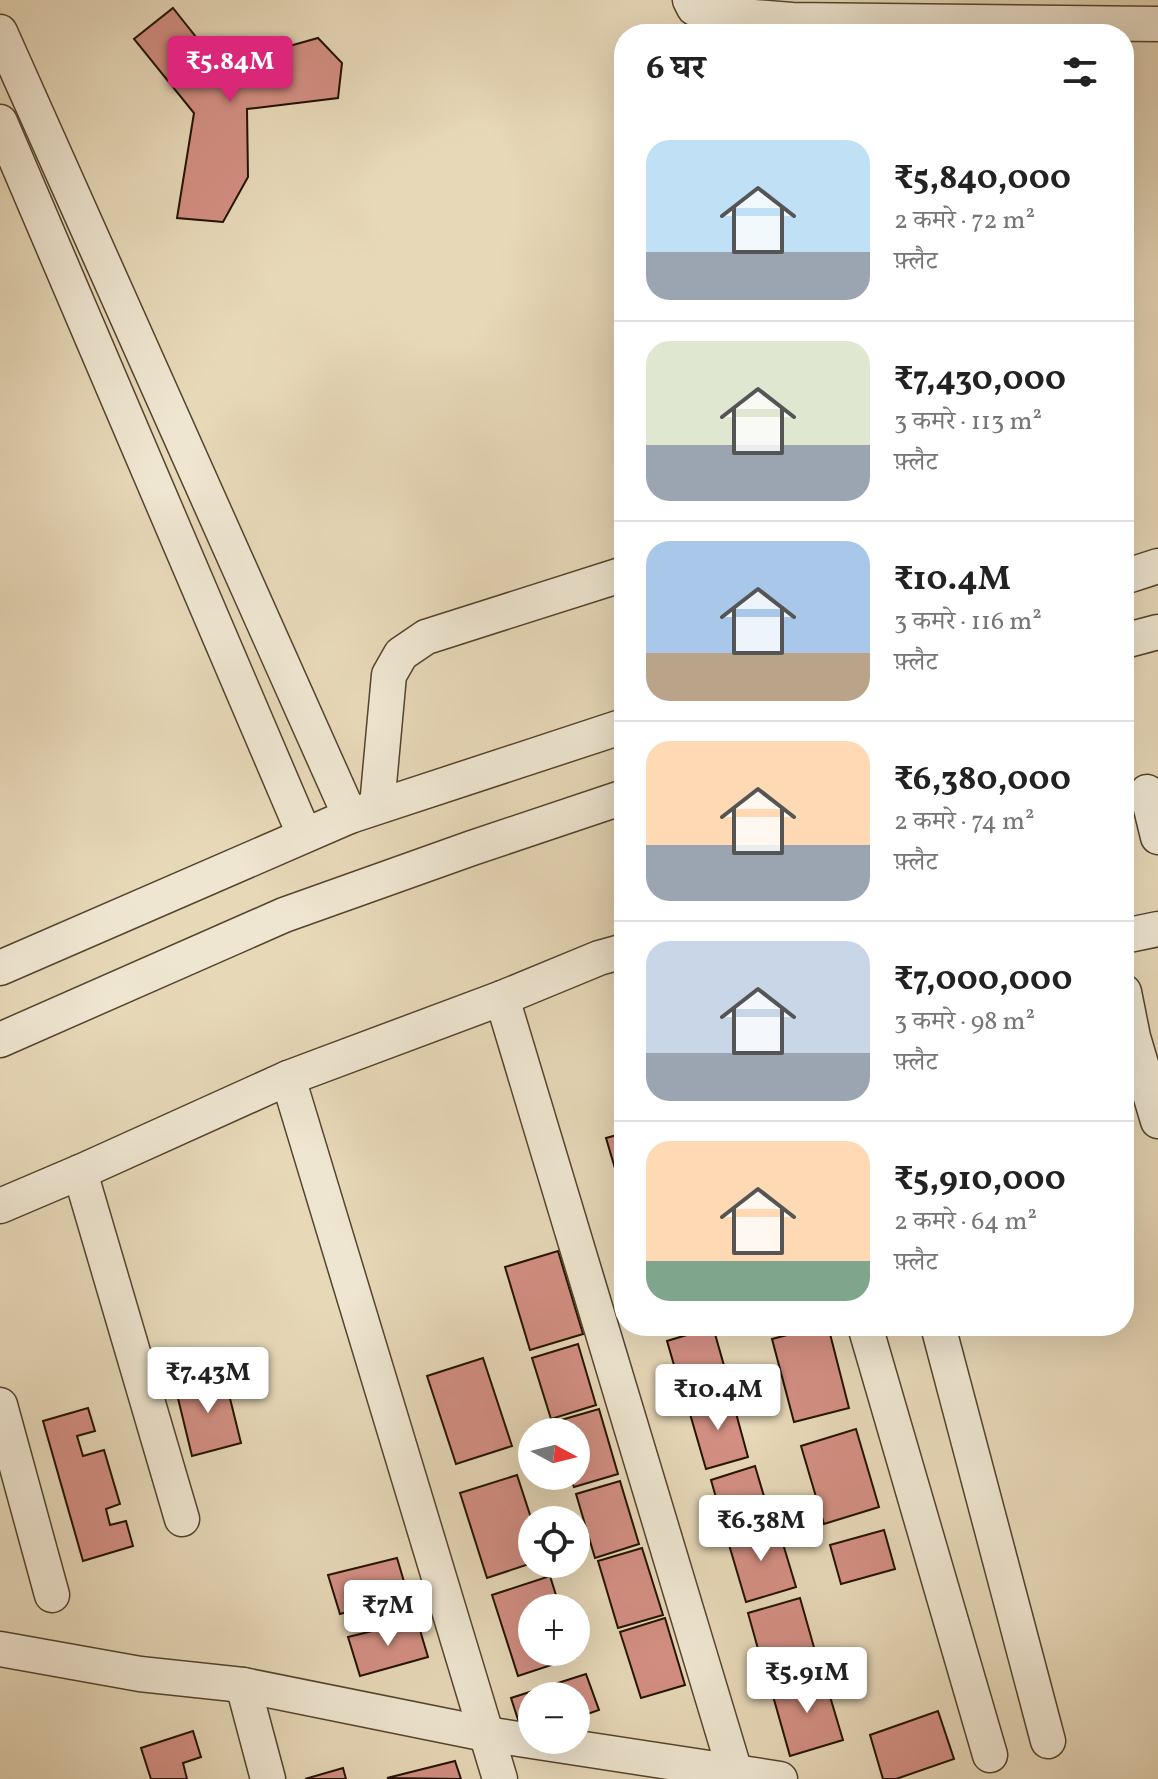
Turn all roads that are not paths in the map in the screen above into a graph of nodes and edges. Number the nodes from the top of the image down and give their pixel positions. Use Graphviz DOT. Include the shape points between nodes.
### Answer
graph roads {
  1 [pos="690,0"];
  2 [pos="1158,24"];
  3 [pos="0,32"];
  4 [pos="2,133"];
  5 [pos="1158,566"];
  6 [pos="1134,574"];
  7 [pos="614,577"];
  8 [pos="1158,632"];
  9 [pos="1134,638"];
  10 [pos="614,729"];
  11 [pos="1143,793"];
  12 [pos="614,800"];
  13 [pos="363,811"];
  14 [pos="304,834"];
  15 [pos="1158,837"];
  16 [pos="1158,929"];
  17 [pos="1134,934"];
  18 [pos="614,954"];
  19 [pos="0,968"];
  20 [pos="502,998"];
  21 [pos="0,1040"];
  22 [pos="1134,1040"];
  23 [pos="288,1078"];
  24 [pos="1158,1121"];
  25 [pos="80,1172"];
  26 [pos="0,1206"];
  27 [pos="868,1336"];
  28 [pos="941,1336"];
  29 [pos="0,1405"];
  30 [pos="182,1519"];
  31 [pos="52,1595"];
  32 [pos="0,1649"];
  33 [pos="243,1685"];
  34 [pos="486,1734"];
  35 [pos="1048,1741"];
  36 [pos="990,1755"];
  37 [pos="735,1772"];
  38 [pos="268,1779"];
  39 [pos="500,1779"];
  40 [pos="780,1779"];
  1 -- 2 [label="street" via="703,13 792,20"];
  3 -- 13 [label="street"];
  4 -- 14 [label="street"];
  5 -- 6 [label="street"];
  7 -- 13 [label="street" via="426,637 401,654 389,675"];
  8 -- 9 [label="street"];
  10 -- 13 [label="street"];
  11 -- 15 [label="street"];
  12 -- 21 [label="street" via="284,915"];
  13 -- 14 [label="street"];
  14 -- 19 [label="street"];
  16 -- 17 [label="street"];
  18 -- 20 [label="street"];
  20 -- 23 [label="street"];
  20 -- 37 [label="street"];
  22 -- 24 [label="street"];
  23 -- 25 [label="street"];
  23 -- 34 [label="street"];
  25 -- 26 [label="street"];
  25 -- 30 [label="street"];
  27 -- 36 [label="street"];
  28 -- 35 [label="street"];
  29 -- 31 [label="street"];
  32 -- 33 [label="street" via="140,1674"];
  33 -- 34 [label="street"];
  33 -- 38 [label="street"];
  34 -- 37 [label="street"];
  34 -- 39 [label="street"];
  37 -- 40 [label="street"];
}
